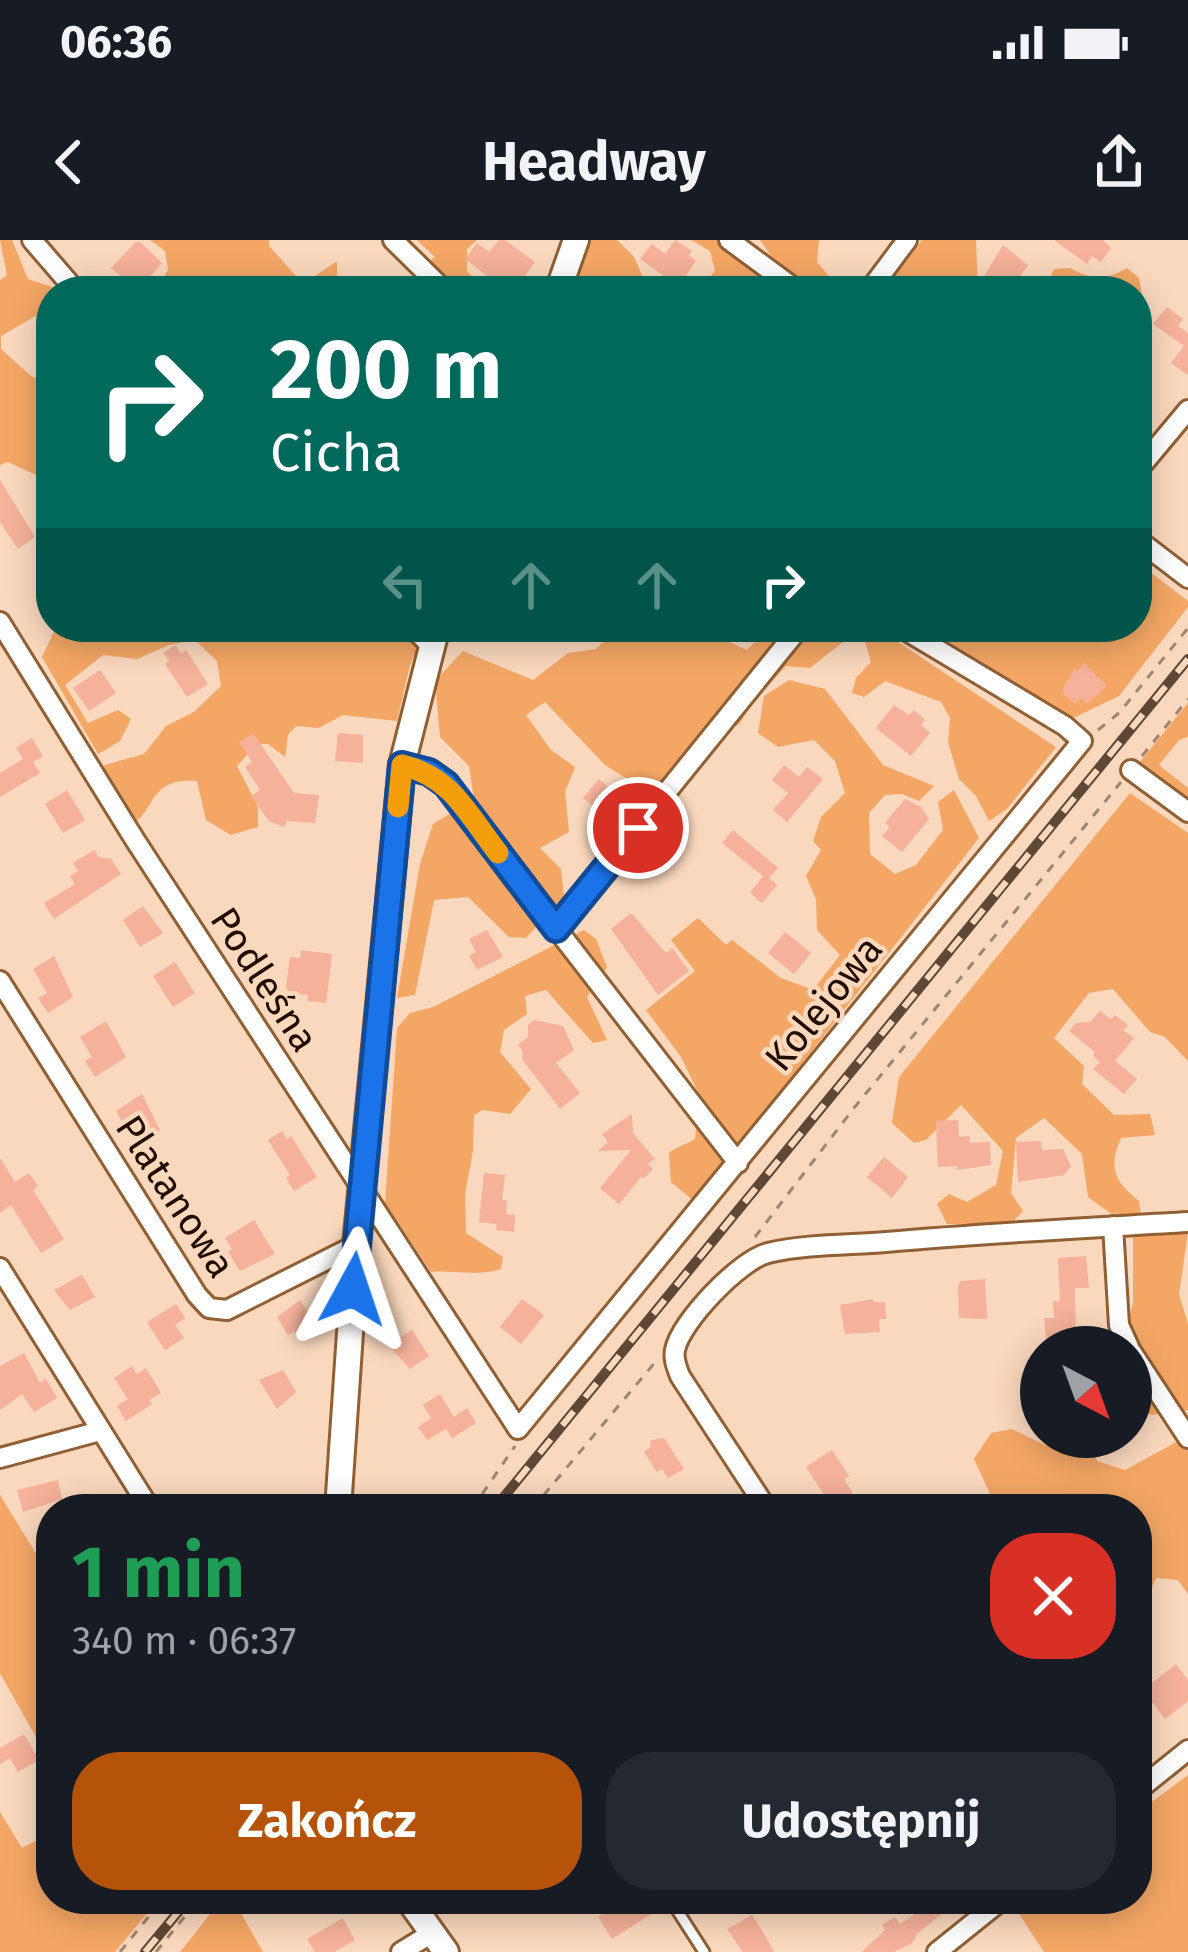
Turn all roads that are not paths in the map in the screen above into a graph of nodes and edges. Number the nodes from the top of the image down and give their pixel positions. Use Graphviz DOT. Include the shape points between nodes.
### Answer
graph roads {
  1 [pos="32,240"];
  2 [pos="393,240"];
  3 [pos="576,240"];
  4 [pos="729,240"];
  5 [pos="907,240"];
  6 [pos="63,276"];
  7 [pos="430,276"];
  8 [pos="563,276"];
  9 [pos="778,276"];
  10 [pos="880,276"];
  11 [pos="1188,410"];
  12 [pos="1152,453"];
  13 [pos="1152,550"];
  14 [pos="1188,578"];
  15 [pos="0,622"];
  16 [pos="424,642"];
  17 [pos="788,642"];
  18 [pos="925,642"];
  19 [pos="402,765"];
  20 [pos="1131,770"];
  21 [pos="1188,812"];
  22 [pos="556,929"];
  23 [pos="0,981"];
  24 [pos="737,1163"];
  25 [pos="364,1190"];
  26 [pos="1188,1222"];
  27 [pos="1113,1226"];
  28 [pos="356,1245"];
  29 [pos="0,1268"];
  30 [pos="1119,1326"];
  31 [pos="1152,1383"];
  32 [pos="518,1429"];
  33 [pos="100,1431"];
  34 [pos="1188,1438"];
  35 [pos="0,1458"];
  36 [pos="140,1494"];
  37 [pos="339,1494"];
  38 [pos="757,1494"];
  39 [pos="1188,1750"];
  40 [pos="1152,1779"];
  41 [pos="419,1914"];
  42 [pos="680,1914"];
  43 [pos="984,1914"];
  44 [pos="439,1943"];
  45 [pos="401,1952"];
  46 [pos="704,1952"];
  47 [pos="937,1952"];
  1 -- 6 [label="street"];
  2 -- 7 [label="street"];
  3 -- 8 [label="street"];
  4 -- 9 [label="street"];
  5 -- 10 [label="street"];
  11 -- 12 [label="street"];
  13 -- 14 [label="street"];
  15 -- 25 [label="street, Podleśna"];
  16 -- 19 [label="street"];
  17 -- 22 [label="street"];
  18 -- 24 [label="street, Kolejowa" via="1082,741"];
  19 -- 22 [label="street" via="446,784"];
  19 -- 25 [label="street"];
  20 -- 21 [label="street"];
  22 -- 24 [label="street"];
  23 -- 28 [label="street, Platanowa" via="209,1308 227,1310"];
  24 -- 32 [label="street, Kolejowa"];
  25 -- 28 [label="street"];
  25 -- 32 [label="street, Podleśna"];
  26 -- 27 [label="street"];
  27 -- 30 [label="street"];
  27 -- 38 [label="street" via="764,1253 723,1284 674,1356"];
  28 -- 37 [label="street"];
  29 -- 33 [label="street"];
  31 -- 34 [label="street"];
  33 -- 35 [label="street"];
  33 -- 36 [label="street"];
  39 -- 40 [label="street"];
  41 -- 44 [label="street"];
  42 -- 46 [label="lane"];
  43 -- 47 [label="street"];
  44 -- 45 [label="street"];
}
